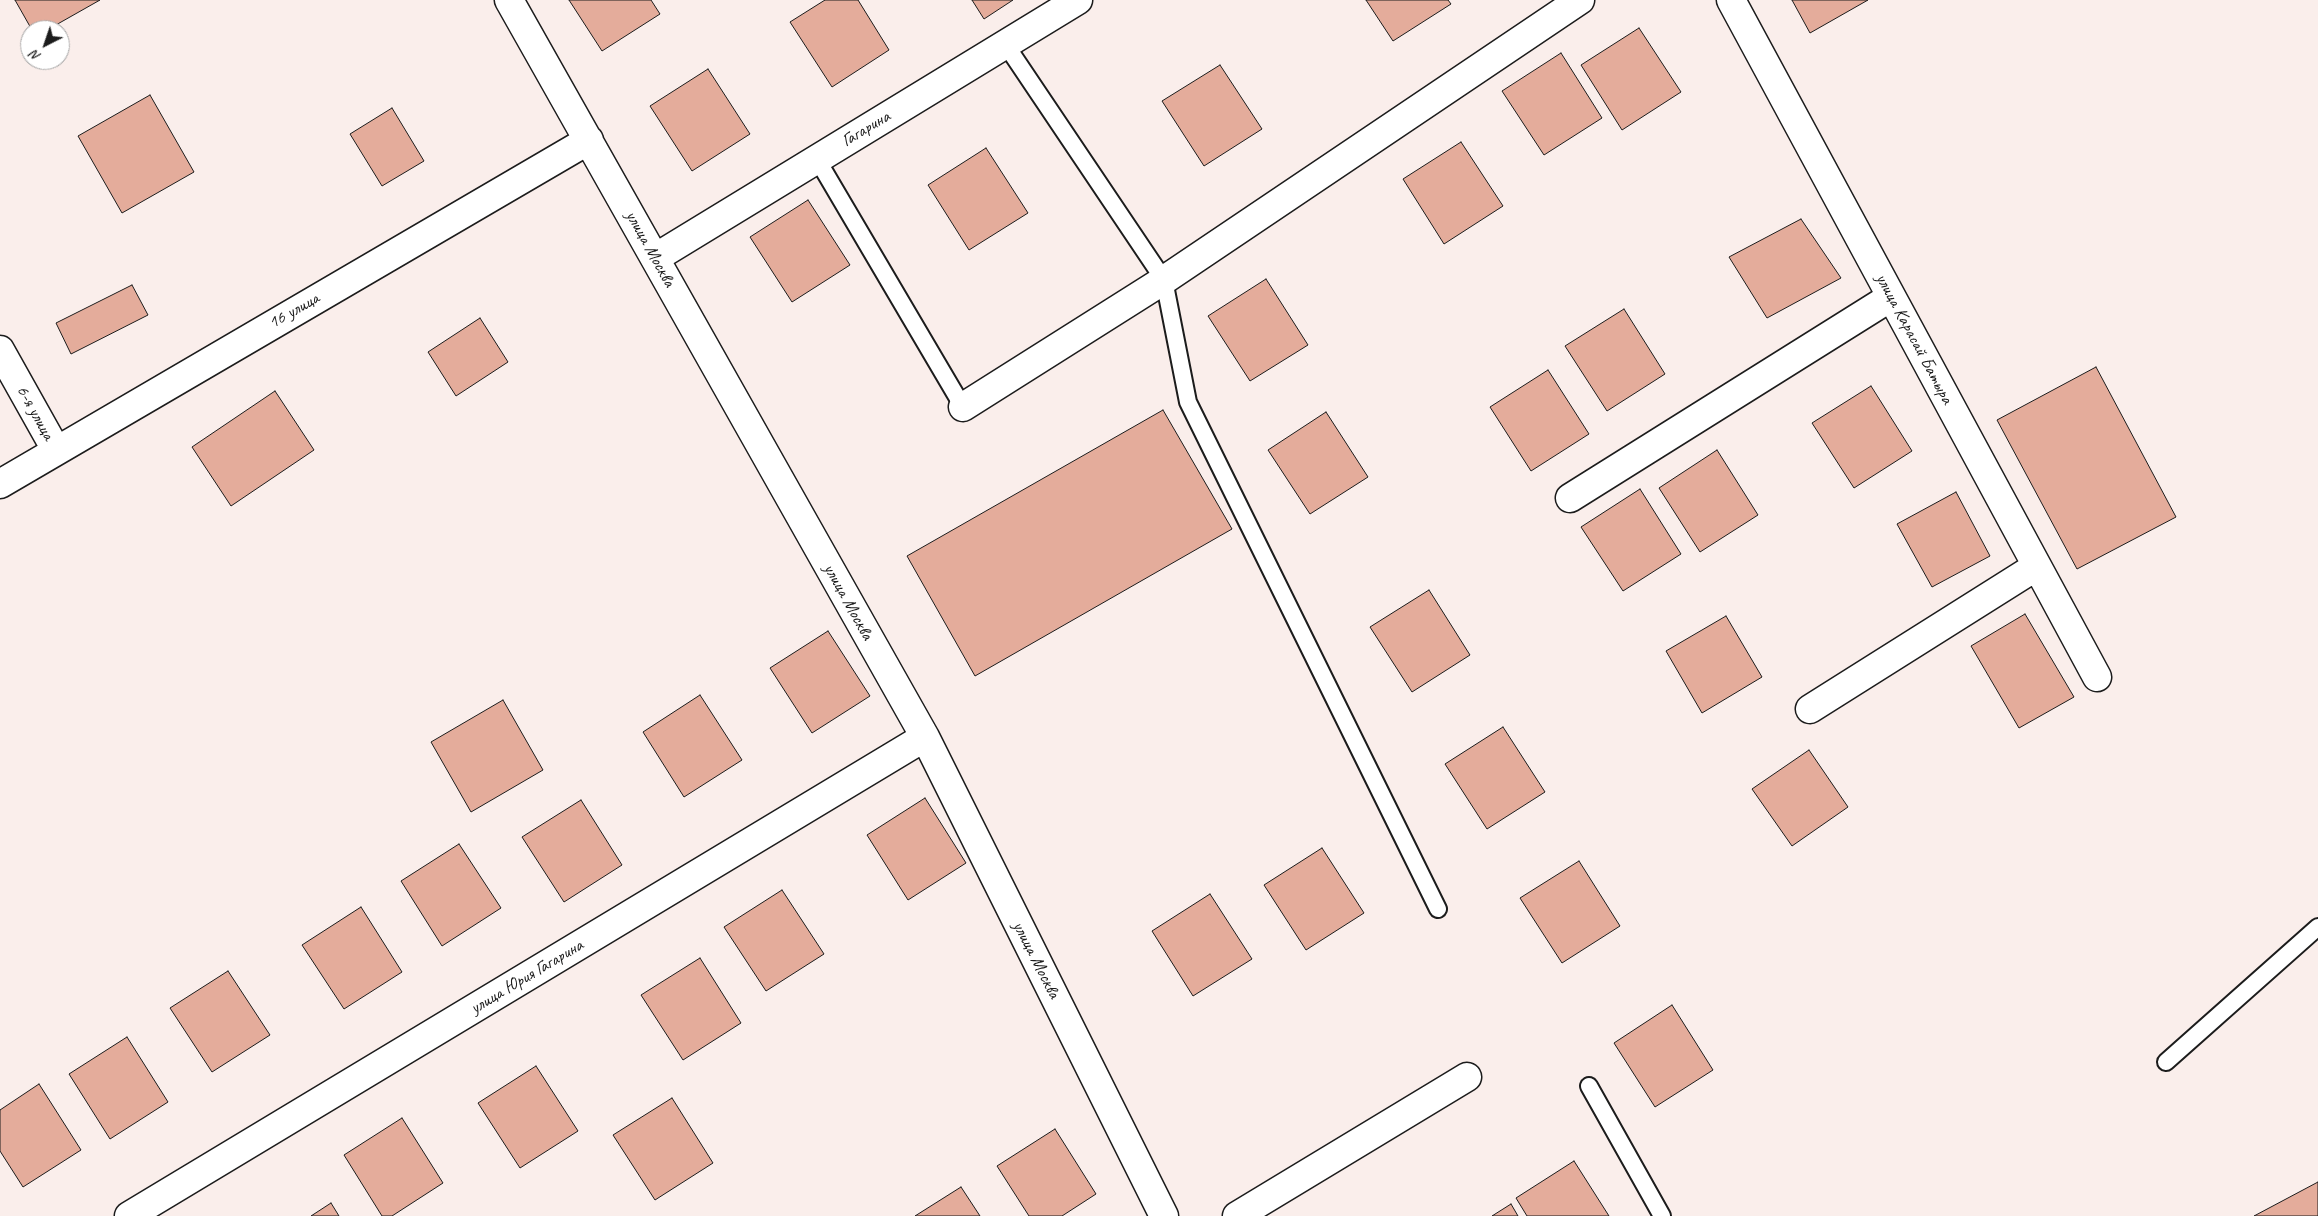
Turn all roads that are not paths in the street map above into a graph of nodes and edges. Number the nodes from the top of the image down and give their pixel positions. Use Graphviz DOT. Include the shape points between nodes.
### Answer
graph roads {
  1 [pos="509,0"];
  2 [pos="1078,0"];
  3 [pos="1580,0"];
  4 [pos="1731,0"];
  5 [pos="1006,45"];
  6 [pos="589,140"];
  7 [pos="817,159"];
  8 [pos="654,258"];
  9 [pos="1164,280"];
  10 [pos="1891,297"];
  11 [pos="0,350"];
  12 [pos="963,407"];
  13 [pos="56,450"];
  14 [pos="0,484"];
  15 [pos="1570,498"];
  16 [pos="2036,566"];
  17 [pos="2097,677"];
  18 [pos="1810,710"];
  19 [pos="925,738"];
  20 [pos="1438,909"];
  21 [pos="2318,927"];
  22 [pos="2166,1062"];
  23 [pos="1467,1076"];
  24 [pos="1589,1086"];
  25 [pos="129,1216"];
  26 [pos="1164,1216"];
  27 [pos="1237,1216"];
  28 [pos="1662,1216"];
  1 -- 6 [label="street, улица Москва"];
  2 -- 5 [label="street, Гагарина"];
  3 -- 9 [label="street"];
  4 -- 10 [label="street, улица Карасай Батыра"];
  5 -- 7 [label="street, Гагарина"];
  5 -- 9 [label="lane"];
  6 -- 8 [label="street, улица Москва"];
  6 -- 13 [label="street, 16 улица"];
  7 -- 8 [label="street, Гагарина"];
  7 -- 12 [label="lane"];
  8 -- 19 [label="street, улица Москва"];
  9 -- 12 [label="street"];
  9 -- 20 [label="lane" via="1188,402"];
  10 -- 15 [label="street"];
  10 -- 16 [label="street, улица Карасай Батыра"];
  11 -- 13 [label="street, 6-я улица"];
  13 -- 14 [label="street, 16 улица"];
  16 -- 17 [label="street, улица Карасай Батыра"];
  16 -- 18 [label="street"];
  19 -- 25 [label="street, улица Юрия Гагарина"];
  19 -- 26 [label="street, улица Москва"];
  21 -- 22 [label="lane"];
  23 -- 27 [label="street"];
  24 -- 28 [label="lane"];
}
